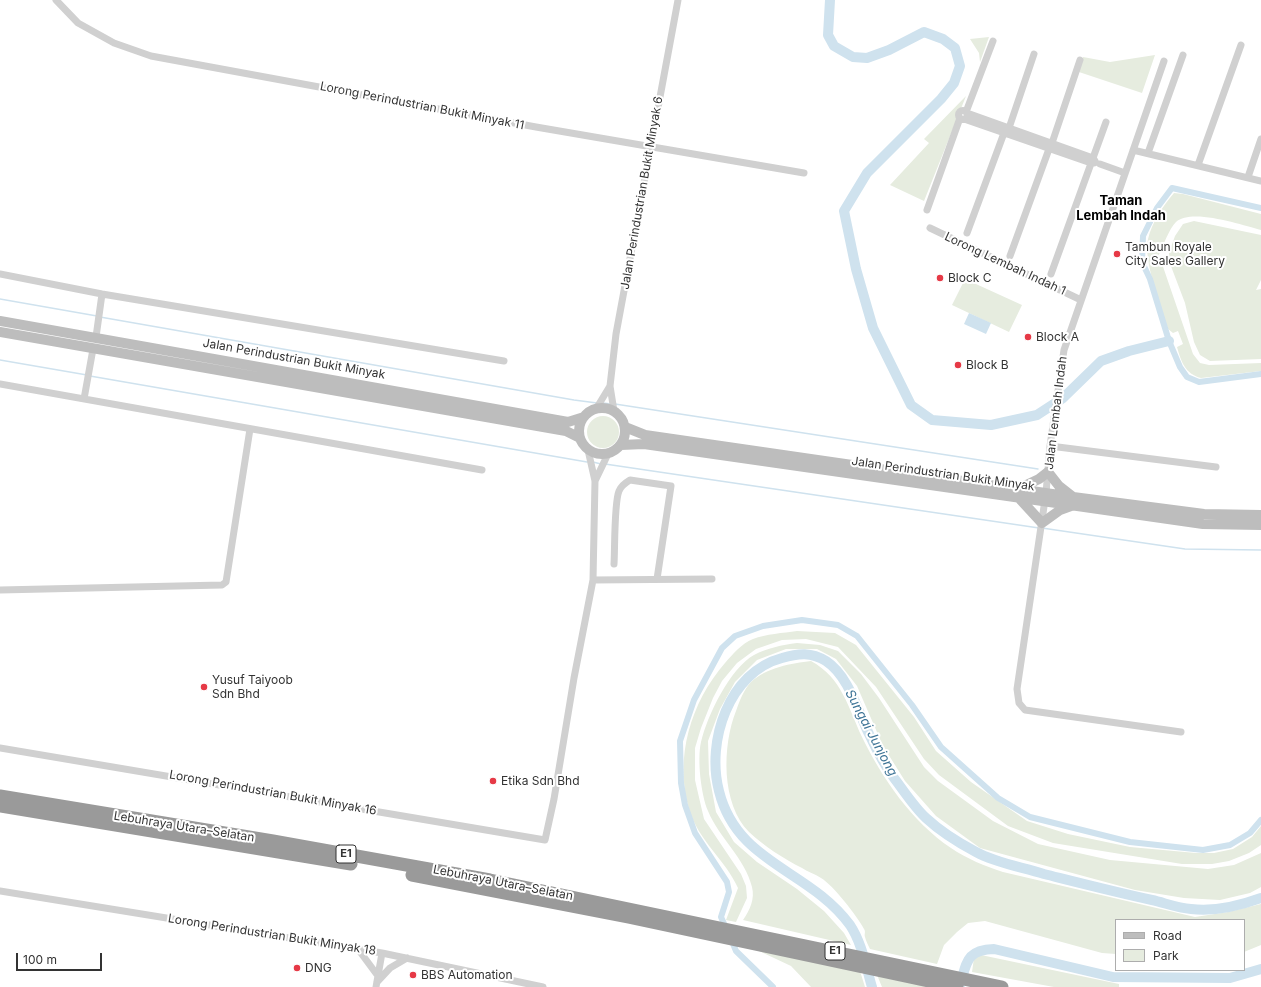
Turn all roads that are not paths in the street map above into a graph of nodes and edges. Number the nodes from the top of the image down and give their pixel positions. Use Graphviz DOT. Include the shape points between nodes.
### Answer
graph roads {
  1 [pos="56,0"];
  2 [pos="678,0"];
  3 [pos="993,41"];
  4 [pos="1241,45"];
  5 [pos="1034,54"];
  6 [pos="1183,55"];
  7 [pos="1080,60"];
  8 [pos="1164,61"];
  9 [pos="964,115"];
  10 [pos="1106,122"];
  11 [pos="1006,130"];
  12 [pos="1261,139"];
  13 [pos="652,146"];
  14 [pos="1050,146"];
  15 [pos="1133,150"];
  16 [pos="1148,153"];
  17 [pos="1092,161"];
  18 [pos="1100,164"];
  19 [pos="1198,165"];
  20 [pos="804,172"];
  21 [pos="1125,173"];
  22 [pos="1248,177"];
  23 [pos="1261,181"];
  24 [pos="927,210"];
  25 [pos="930,228"];
  26 [pos="967,233"];
  27 [pos="1010,256"];
  28 [pos="0,274"];
  29 [pos="1051,274"];
  30 [pos="102,298"];
  31 [pos="1081,300"];
  32 [pos="0,321"];
  33 [pos="0,332"];
  34 [pos="96,334"];
  35 [pos="93,352"];
  36 [pos="504,361"];
  37 [pos="0,384"];
  38 [pos="610,386"];
  39 [pos="85,396"];
  40 [pos="599,404"];
  41 [pos="613,408"];
  42 [pos="584,417"];
  43 [pos="625,428"];
  44 [pos="250,429"];
  45 [pos="580,438"];
  46 [pos="621,445"];
  47 [pos="1050,446"];
  48 [pos="589,453"];
  49 [pos="607,457"];
  50 [pos="1216,467"];
  51 [pos="482,470"];
  52 [pos="1048,472"];
  53 [pos="595,481"];
  54 [pos="1019,493"];
  55 [pos="1046,498"];
  56 [pos="1072,502"];
  57 [pos="1261,515"];
  58 [pos="1261,525"];
  59 [pos="1041,526"];
  60 [pos="614,564"];
  61 [pos="712,579"];
  62 [pos="593,580"];
  63 [pos="657,580"];
  64 [pos="0,590"];
  65 [pos="1181,732"];
  66 [pos="0,748"];
  67 [pos="0,796"];
  68 [pos="0,806"];
  69 [pos="0,891"];
  70 [pos="690,926"];
  71 [pos="358,949"];
  72 [pos="382,953"];
  73 [pos="407,958"];
  74 [pos="377,982"];
  75 [pos="543,987"];
  76 [pos="957,987"];
  77 [pos="1002,987"];
  1 -- 13 [label="street, Lorong Perindustrian Bukit Minyak 11" via="78,23 114,43 151,56"];
  2 -- 13 [label="street, Jalan Perindustrian Bukit Minyak 6" via="668,44"];
  3 -- 9 [label="street"];
  4 -- 19 [label="street"];
  5 -- 11 [label="street"];
  6 -- 16 [label="street"];
  7 -- 14 [label="street"];
  8 -- 15 [label="street, Jalan Lembah Indah"];
  9 -- 11 [label="street"];
  9 -- 24 [label="street"];
  10 -- 17 [label="street"];
  11 -- 14 [label="street"];
  11 -- 26 [label="street"];
  12 -- 22 [label="street"];
  13 -- 20 [label="street, Lorong Perindustrian Bukit Minyak 11"];
  13 -- 38 [label="street, Jalan Perindustrian Bukit Minyak 6" via="616,334"];
  14 -- 17 [label="street"];
  14 -- 27 [label="street"];
  15 -- 16 [label="street"];
  15 -- 21 [label="street, Jalan Lembah Indah"];
  16 -- 19 [label="street"];
  17 -- 29 [label="street"];
  18 -- 21 [label="street"];
  19 -- 22 [label="street"];
  21 -- 31 [label="street, Jalan Lembah Indah"];
  22 -- 23 [label="street"];
  25 -- 31 [label="street, Lorong Lembah Indah 1"];
  28 -- 30 [label="street"];
  30 -- 34 [label="street"];
  30 -- 36 [label="street"];
  31 -- 47 [label="street, Jalan Lembah Indah" via="1064,350"];
  32 -- 34 [label="main road, Jalan Perindustrian Bukit Minyak"];
  33 -- 35 [label="main road, Jalan Perindustrian Bukit Minyak"];
  34 -- 42 [label="main road, Jalan Perindustrian Bukit Minyak" via="568,422"];
  35 -- 39 [label="street"];
  35 -- 45 [label="main road, Jalan Perindustrian Bukit Minyak" via="566,431"];
  37 -- 39 [label="street"];
  38 -- 40 [label="street"];
  38 -- 41 [label="street"];
  39 -- 44 [label="street"];
  40 -- 41 [label="main road" via="602,408"];
  40 -- 42 [label="main road"];
  41 -- 43 [label="main road"];
  42 -- 45 [label="main road" via="580,424"];
  43 -- 46 [label="main road"];
  43 -- 54 [label="main road, Jalan Perindustrian Bukit Minyak" via="645,434"];
  44 -- 51 [label="street"];
  44 -- 64 [label="street" via="226,582 222,585"];
  45 -- 48 [label="main road"];
  46 -- 49 [label="main road"];
  46 -- 54 [label="main road, Jalan Perindustrian Bukit Minyak" via="644,444"];
  47 -- 50 [label="street"];
  47 -- 52 [label="street, Jalan Lembah Indah"];
  48 -- 49 [label="main road"];
  48 -- 53 [label="street"];
  49 -- 53 [label="street"];
  52 -- 54 [label="main road"];
  52 -- 55 [label="street, Jalan Lembah Indah"];
  52 -- 56 [label="main road"];
  53 -- 62 [label="street"];
  54 -- 55 [label="main road, Jalan Perindustrian Bukit Minyak"];
  54 -- 59 [label="main road"];
  55 -- 56 [label="main road, Jalan Perindustrian Bukit Minyak"];
  55 -- 59 [label="street, Jalan Lembah Indah"];
  56 -- 57 [label="main road, Jalan Perindustrian Bukit Minyak" via="1204,514"];
  56 -- 58 [label="main road, Jalan Perindustrian Bukit Minyak" via="1203,524"];
  56 -- 59 [label="main road"];
  59 -- 65 [label="street, Jalan Lembah Indah" via="1017,689 1019,703 1025,710"];
  60 -- 63 [label="street" via="618,491 623,484 630,480 671,486"];
  61 -- 63 [label="street"];
  62 -- 63 [label="street"];
  62 -- 66 [label="street, Lorong Perindustrian Bukit Minyak 16" via="545,840"];
  67 -- 70 [label="highway, Lebuhraya Utara–Selatan / E1" via="490,880"];
  68 -- 70 [label="highway, Lebuhraya Utara–Selatan / E1" via="343,863"];
  69 -- 71 [label="street, Lorong Perindustrian Bukit Minyak 18"];
  70 -- 76 [label="highway, Lebuhraya Utara–Selatan / E1"];
  70 -- 77 [label="highway, Lebuhraya Utara–Selatan / E1"];
  71 -- 72 [label="street, Lorong Perindustrian Bukit Minyak 18"];
  71 -- 74 [label="street"];
  72 -- 73 [label="street, Lorong Perindustrian Bukit Minyak 18"];
  72 -- 74 [label="street"];
  73 -- 74 [label="street" via="390,968"];
  73 -- 75 [label="street, Lorong Perindustrian Bukit Minyak 18"];
}
